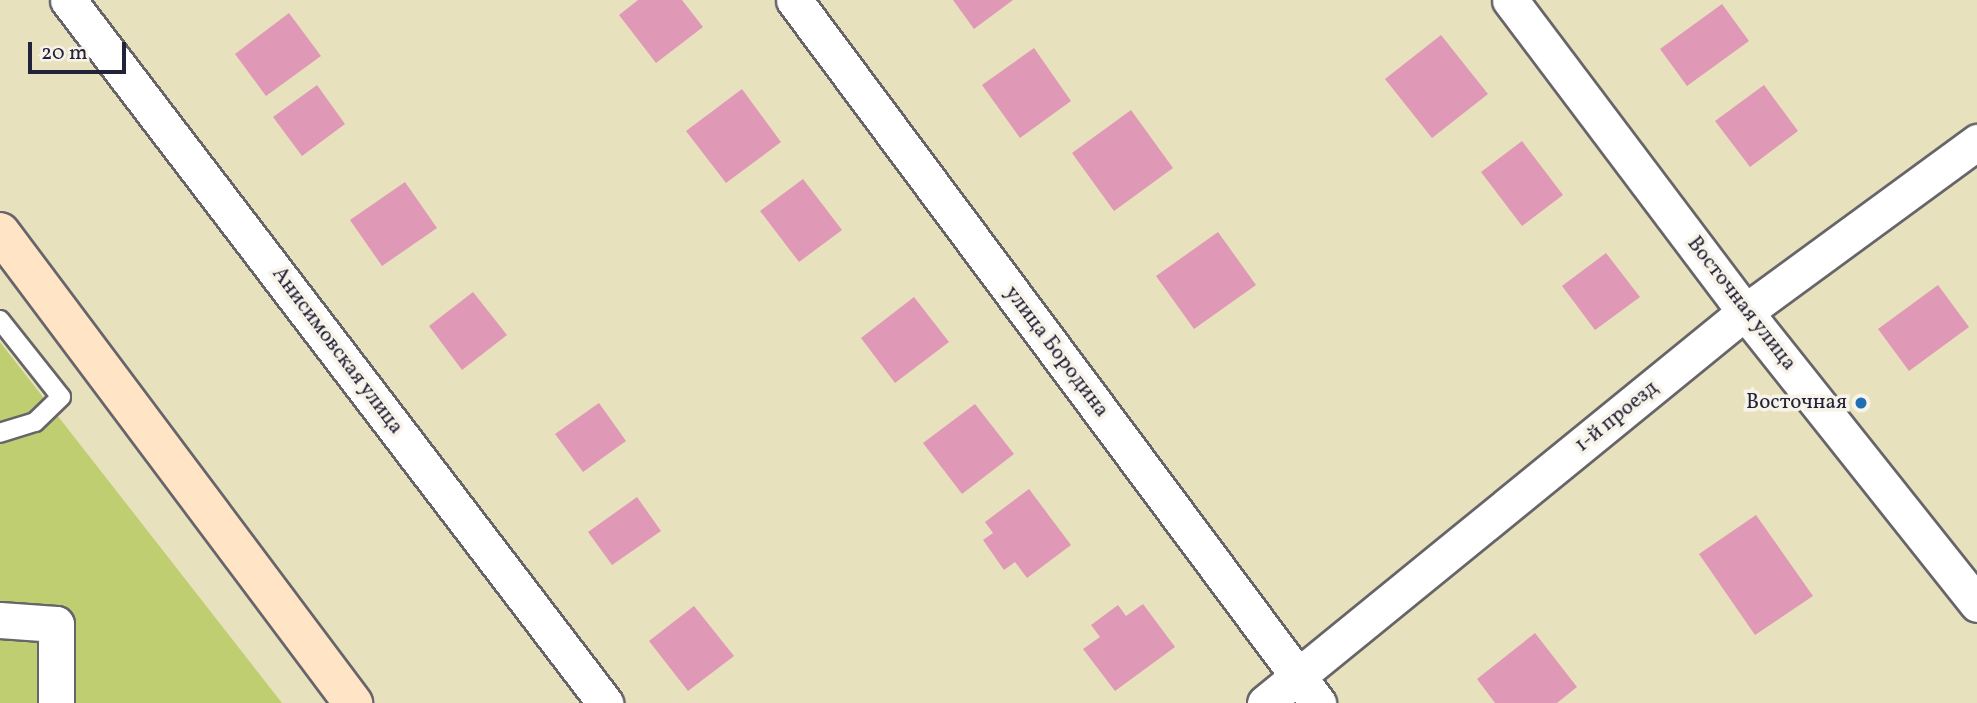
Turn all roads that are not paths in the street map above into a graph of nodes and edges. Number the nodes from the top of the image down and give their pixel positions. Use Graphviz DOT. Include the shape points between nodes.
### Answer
graph roads {
  1 [pos="68,0"];
  2 [pos="794,0"];
  3 [pos="1510,0"];
  4 [pos="1977,142"];
  5 [pos="0,232"];
  6 [pos="1745,312"];
  7 [pos="0,320"];
  8 [pos="0,433"];
  9 [pos="1977,604"];
  10 [pos="0,620"];
  11 [pos="1308,690"];
  12 [pos="56,703"];
  13 [pos="353,703"];
  14 [pos="605,703"];
  15 [pos="1265,703"];
  1 -- 14 [label="street, Анисимовская улица"];
  2 -- 11 [label="street, улица Бородина"];
  3 -- 6 [label="street, Восточная улица"];
  4 -- 6 [label="street, 1-й проезд"];
  5 -- 13 [label="street"];
  6 -- 9 [label="street, Восточная улица"];
  6 -- 11 [label="street, 1-й проезд"];
  7 -- 8 [label="lane" via="61,397 35,422"];
  10 -- 12 [label="street" via="56,624"];
  11 -- 15 [label="street, 1-й проезд"];
}
